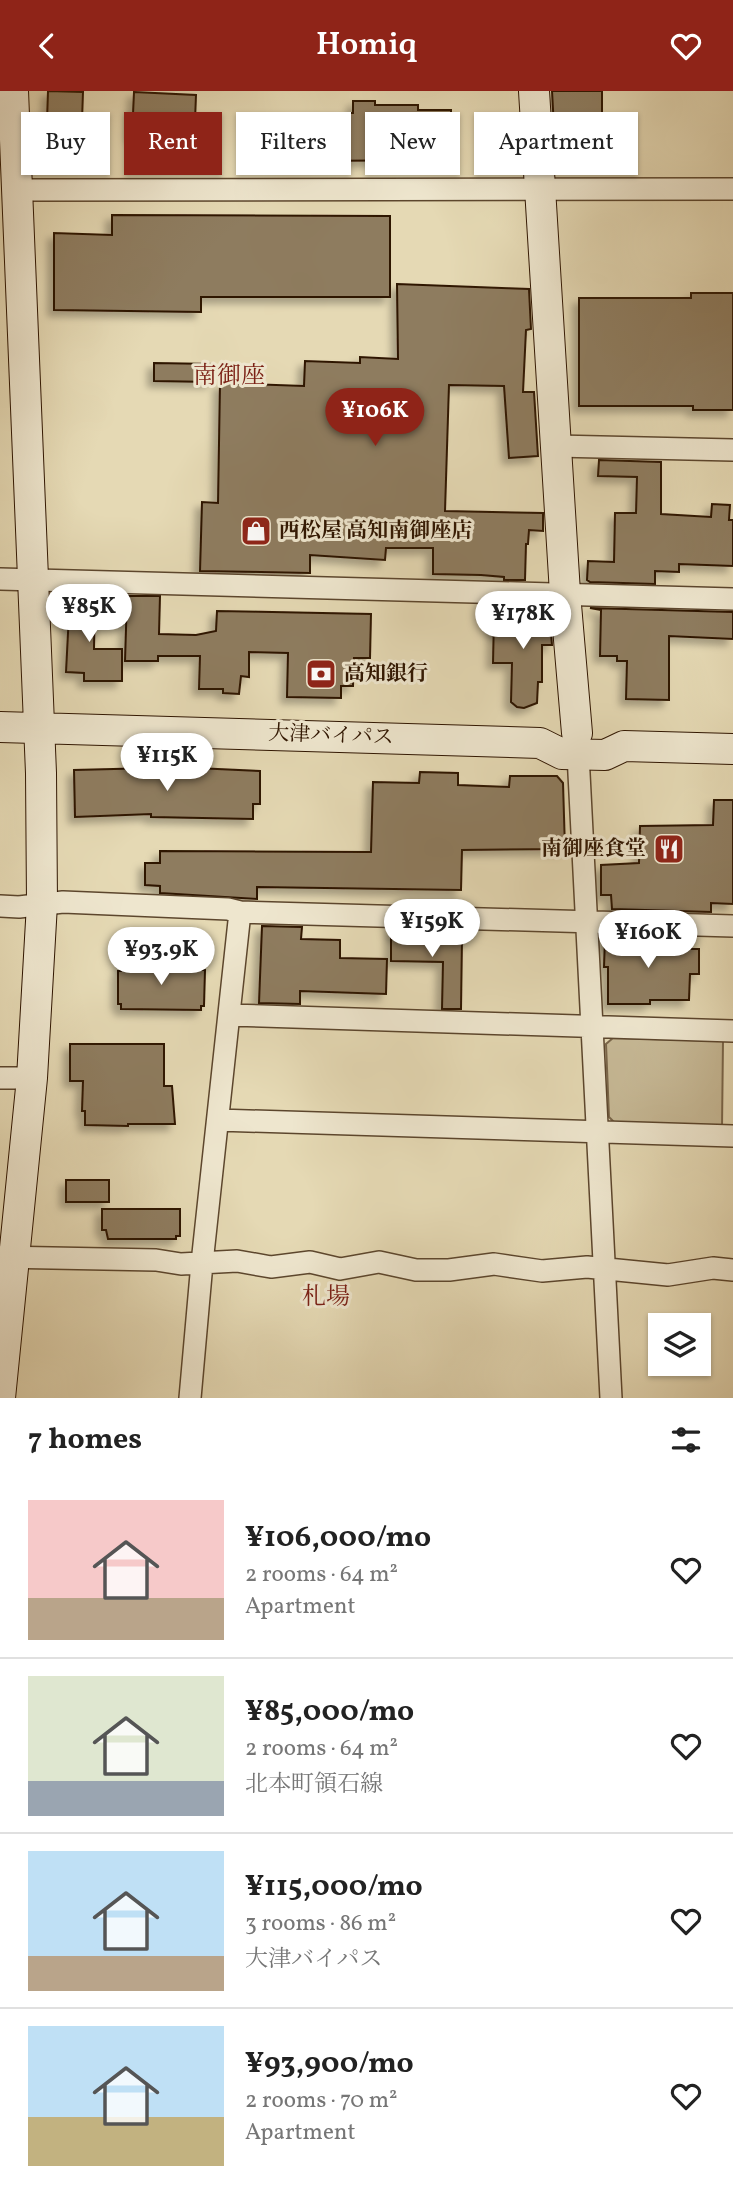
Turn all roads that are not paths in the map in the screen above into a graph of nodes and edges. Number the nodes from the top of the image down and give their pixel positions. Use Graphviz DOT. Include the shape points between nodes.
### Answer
graph roads {
  1 [pos="13,91"];
  2 [pos="534,91"];
  3 [pos="733,189"];
  4 [pos="16,190"];
  5 [pos="541,191"];
  6 [pos="0,247"];
  7 [pos="556,446"];
  8 [pos="733,450"];
  9 [pos="0,579"];
  10 [pos="32,579"];
  11 [pos="565,593"];
  12 [pos="733,599"];
  13 [pos="0,727"];
  14 [pos="38,727"];
  15 [pos="577,744"];
  16 [pos="733,749"];
  17 [pos="42,904"];
  18 [pos="0,906"];
  19 [pos="240,912"];
  20 [pos="586,922"];
  21 [pos="733,926"];
  22 [pos="229,1016"];
  23 [pos="592,1027"];
  24 [pos="733,1031"];
  25 [pos="0,1078"];
  26 [pos="32,1078"];
  27 [pos="218,1121"];
  28 [pos="597,1132"];
  29 [pos="733,1136"];
  30 [pos="7,1257"];
  31 [pos="202,1263"];
  32 [pos="604,1268"];
  33 [pos="733,1270"];
  34 [pos="0,1398"];
  35 [pos="190,1398"];
  36 [pos="611,1398"];
  1 -- 4 [label="main road"];
  2 -- 5 [label="main road"];
  3 -- 5 [label="street"];
  4 -- 5 [label="street"];
  4 -- 6 [label="main road"];
  4 -- 10 [label="main road"];
  5 -- 7 [label="main road"];
  7 -- 8 [label="street"];
  7 -- 11 [label="main road"];
  9 -- 10 [label="street"];
  10 -- 11 [label="street"];
  10 -- 14 [label="main road"];
  11 -- 12 [label="street"];
  11 -- 15 [label="main road"];
  13 -- 14 [label="main road, 大津バイパス"];
  14 -- 15 [label="main road, 大津バイパス" via="540,743 554,732"];
  14 -- 17 [label="main road"];
  15 -- 16 [label="main road, 大津バイパス" via="613,734 624,746"];
  15 -- 20 [label="street"];
  17 -- 18 [label="street"];
  17 -- 19 [label="street"];
  17 -- 26 [label="main road"];
  19 -- 20 [label="street"];
  19 -- 22 [label="street"];
  20 -- 21 [label="street"];
  20 -- 23 [label="street"];
  22 -- 23 [label="street"];
  22 -- 27 [label="street"];
  23 -- 24 [label="street"];
  23 -- 28 [label="street"];
  25 -- 26 [label="street"];
  26 -- 30 [label="main road"];
  27 -- 28 [label="street"];
  27 -- 31 [label="street"];
  28 -- 29 [label="street"];
  28 -- 32 [label="street"];
  30 -- 31 [label="street"];
  30 -- 34 [label="main road"];
  31 -- 32 [label="street" via="237,1261 271,1267 310,1262 340,1269 376,1262 416,1270 494,1264 542,1271"];
  31 -- 35 [label="street"];
  32 -- 33 [label="street" via="668,1275 713,1268"];
  32 -- 36 [label="street"];
}
